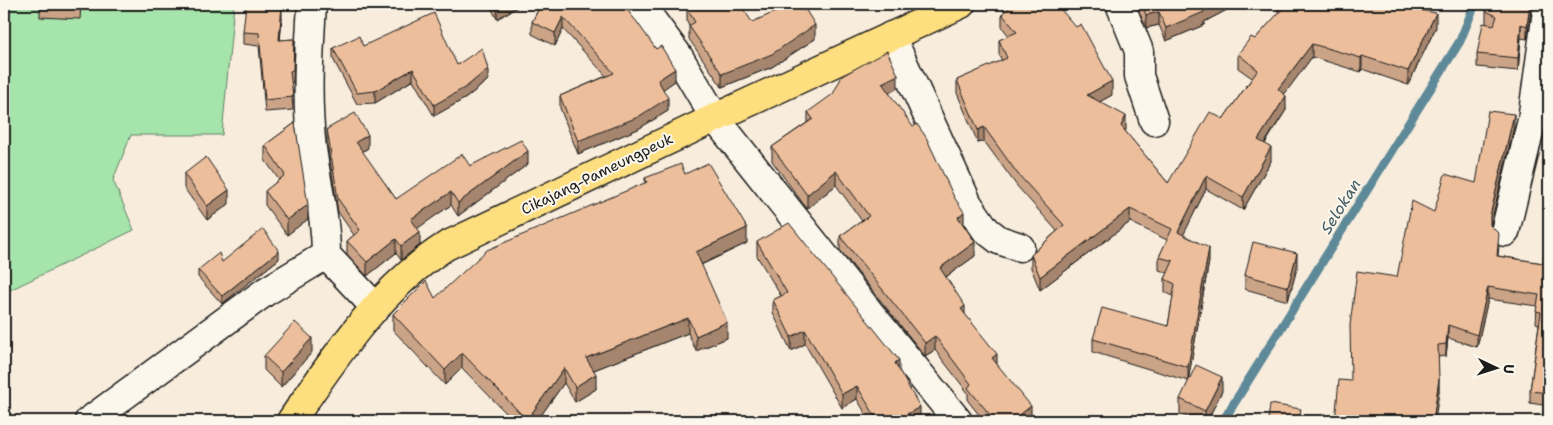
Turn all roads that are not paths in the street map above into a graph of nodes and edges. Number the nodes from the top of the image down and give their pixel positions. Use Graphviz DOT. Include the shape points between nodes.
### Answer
graph roads {
  1 [pos="312,4"];
  2 [pos="961,4"];
  3 [pos="1120,4"];
  4 [pos="1548,4"];
  5 [pos="652,9"];
  6 [pos="891,36"];
  7 [pos="715,118"];
  8 [pos="1154,121"];
  9 [pos="1505,232"];
  10 [pos="1020,247"];
  11 [pos="326,255"];
  12 [pos="376,308"];
  13 [pos="89,421"];
  14 [pos="291,421"];
  15 [pos="958,421"];
  1 -- 11 [label="street" via="307,85 312,148 326,226"];
  2 -- 6 [label="main road, Cikajang-Pameungpeuk"];
  3 -- 8 [label="street" via="1139,51 1139,76"];
  4 -- 9 [label="street" via="1532,120"];
  5 -- 7 [label="street"];
  6 -- 7 [label="main road, Cikajang-Pameungpeuk"];
  6 -- 10 [label="street" via="968,204 986,230 999,240"];
  7 -- 12 [label="main road, Cikajang-Pameungpeuk" via="446,246"];
  7 -- 15 [label="street"];
  11 -- 12 [label="street"];
  11 -- 13 [label="street" via="265,292"];
  12 -- 14 [label="main road, Cikajang-Pameungpeuk"];
}
